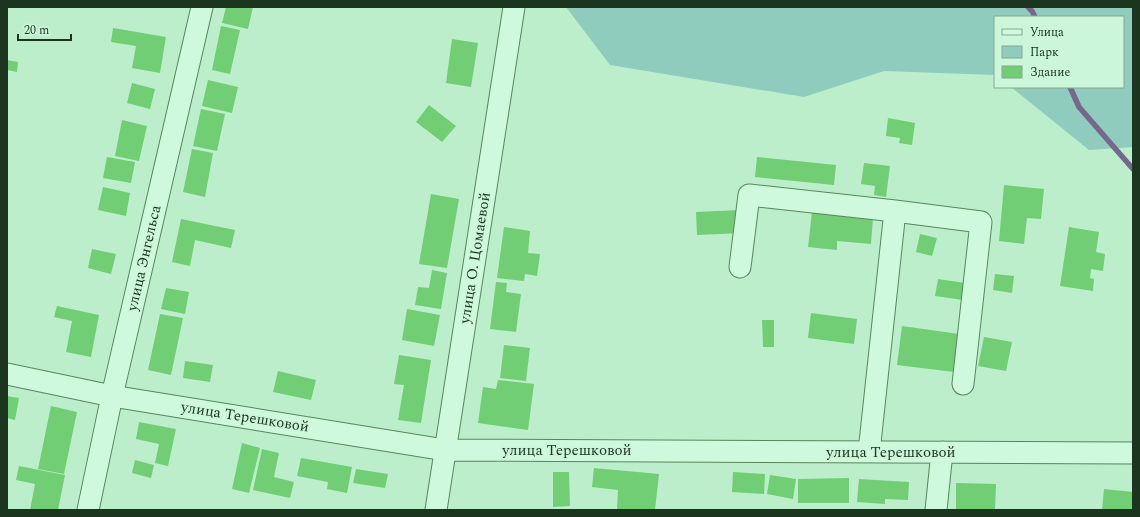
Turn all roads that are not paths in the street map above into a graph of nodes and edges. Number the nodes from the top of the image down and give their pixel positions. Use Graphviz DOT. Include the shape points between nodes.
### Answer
graph roads {
  1 [pos="202,7"];
  2 [pos="514,7"];
  3 [pos="895,211"];
  4 [pos="740,267"];
  5 [pos="7,374"];
  6 [pos="963,384"];
  7 [pos="112,396"];
  8 [pos="445,450"];
  9 [pos="869,452"];
  10 [pos="942,452"];
  11 [pos="1133,453"];
  12 [pos="88,510"];
  13 [pos="436,510"];
  14 [pos="936,510"];
  1 -- 7 [label="street, улица Энгельса"];
  2 -- 8 [label="street, улица О. Цомаевой"];
  3 -- 4 [label="street" via="749,195"];
  3 -- 6 [label="street" via="981,222"];
  3 -- 9 [label="street"];
  5 -- 7 [label="street, улица Терешковой"];
  7 -- 8 [label="street, улица Терешковой"];
  7 -- 12 [label="street, улица Энгельса"];
  8 -- 9 [label="street, улица Терешковой"];
  8 -- 13 [label="street, улица О. Цомаевой"];
  9 -- 10 [label="street, улица Терешковой"];
  10 -- 11 [label="street, улица Терешковой"];
  10 -- 14 [label="street"];
}
